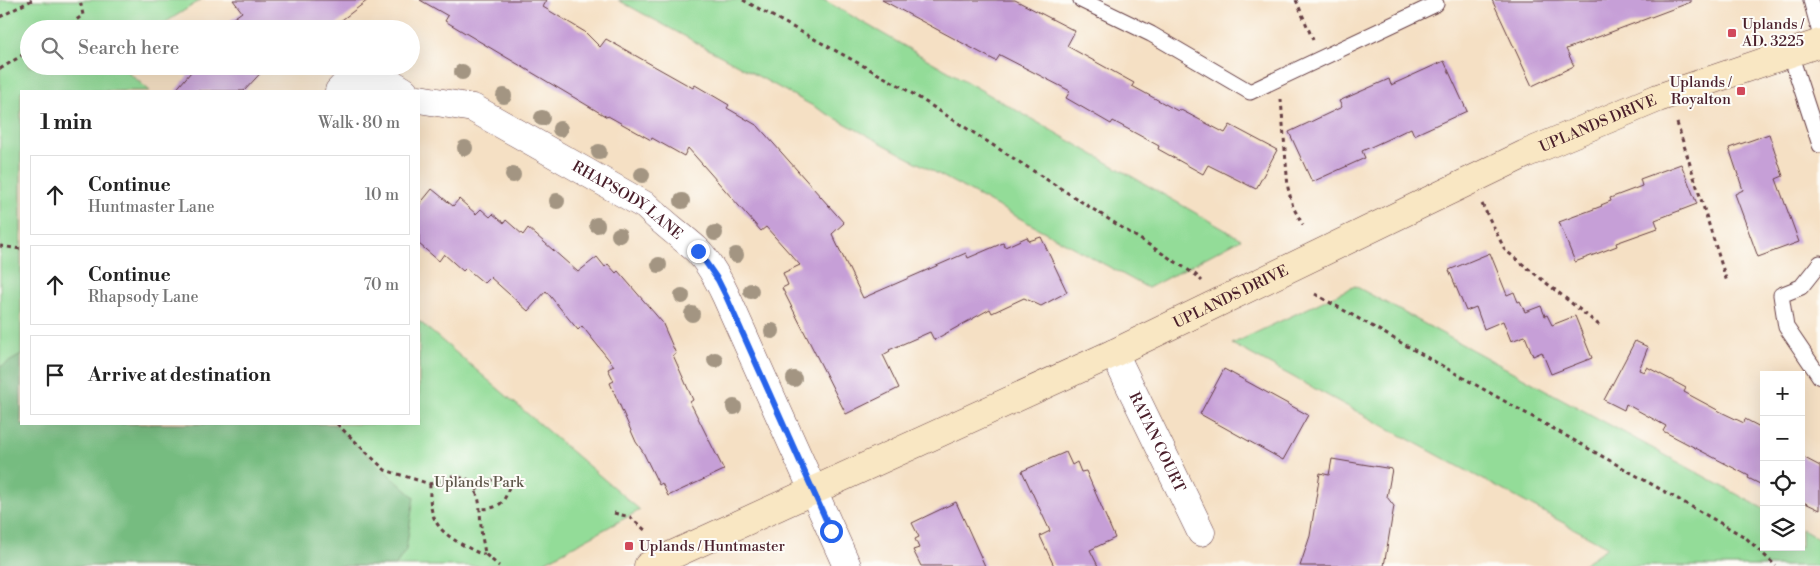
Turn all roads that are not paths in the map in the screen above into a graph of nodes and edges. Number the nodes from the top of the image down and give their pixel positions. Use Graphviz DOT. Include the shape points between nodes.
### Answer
graph roads {
  1 [pos="1081,0"];
  2 [pos="1434,0"];
  3 [pos="1811,0"];
  4 [pos="1820,33"];
  5 [pos="1820,43"];
  6 [pos="1790,53"];
  7 [pos="340,90"];
  8 [pos="402,90"];
  9 [pos="420,99"];
  10 [pos="1820,145"];
  11 [pos="1820,263"];
  12 [pos="1114,353"];
  13 [pos="1820,377"];
  14 [pos="813,491"];
  15 [pos="1201,532"];
  16 [pos="648,566"];
  17 [pos="847,566"];
  1 -- 2 [label="lane" via="1151,34 1250,92 1436,4"];
  3 -- 4 [label="lane"];
  5 -- 6 [label="street, UPLANDS DRIVE"];
  6 -- 10 [label="lane"];
  6 -- 12 [label="street, UPLANDS DRIVE" via="1658,98 1524,155"];
  7 -- 8 [label="street" via="351,78 383,78"];
  9 -- 14 [label="street, RHAPSODY LANE" via="474,108 646,206 698,251 726,296"];
  11 -- 13 [label="lane" via="1801,287 1781,295 1786,327"];
  12 -- 14 [label="street, UPLANDS DRIVE"];
  12 -- 15 [label="street, RATAN COURT"];
  14 -- 16 [label="street, UPLANDS DRIVE"];
  14 -- 17 [label="street, RHAPSODY LANE"];
}
